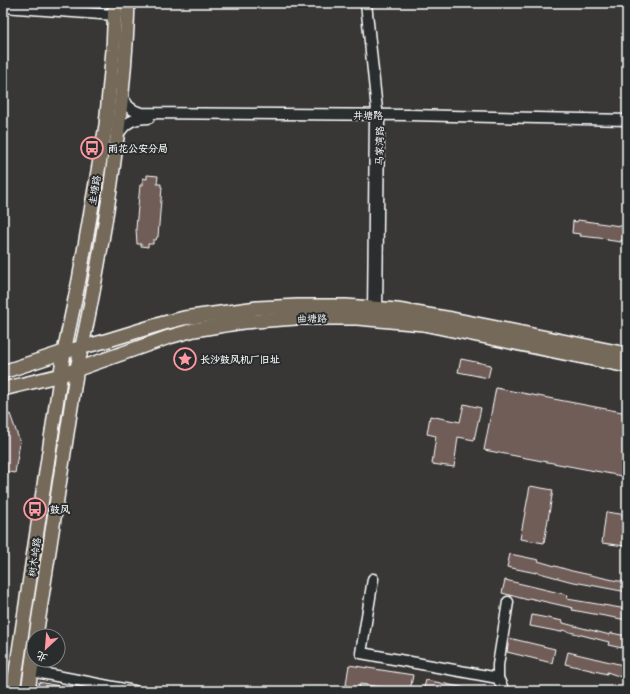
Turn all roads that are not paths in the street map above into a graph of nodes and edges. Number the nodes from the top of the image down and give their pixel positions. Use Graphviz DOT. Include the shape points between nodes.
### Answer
graph roads {
  1 [pos="128,3"];
  2 [pos="366,3"];
  3 [pos="14,6"];
  4 [pos="3,8"];
  5 [pos="115,9"];
  6 [pos="122,91"];
  7 [pos="377,116"];
  8 [pos="627,120"];
  9 [pos="627,125"];
  10 [pos="118,135"];
  11 [pos="375,314"];
  12 [pos="82,347"];
  13 [pos="64,352"];
  14 [pos="627,354"];
  15 [pos="627,366"];
  16 [pos="77,368"];
  17 [pos="3,372"];
  18 [pos="61,375"];
  19 [pos="3,389"];
  20 [pos="373,579"];
  21 [pos="508,602"];
  22 [pos="37,628"];
  23 [pos="31,668"];
  24 [pos="31,671"];
  25 [pos="498,678"];
  26 [pos="13,691"];
  27 [pos="28,691"];
  28 [pos="134,691"];
  29 [pos="504,691"];
  1 -- 6 [label="main road, 圭塘路"];
  2 -- 7 [label="street, 马家湾路"];
  3 -- 4 [label="street"];
  3 -- 5 [label="street"];
  5 -- 13 [label="main road, 圭塘路" via="106,125"];
  6 -- 7 [label="street, 井塘路" via="127,105 142,113"];
  6 -- 10 [label="main road, 圭塘路"];
  7 -- 8 [label="street, 井塘路"];
  7 -- 9 [label="street, 井塘路"];
  7 -- 10 [label="street, 井塘路" via="142,118 130,121"];
  7 -- 11 [label="street, 马家湾路"];
  10 -- 12 [label="main road, 圭塘路" via="102,248"];
  11 -- 12 [label="main road, 曲塘路" via="346,306 257,308 184,318"];
  11 -- 14 [label="main road, 曲塘路" via="397,310"];
  11 -- 15 [label="main road, 曲塘路"];
  11 -- 16 [label="main road, 曲塘路" via="243,322 208,328 170,337"];
  12 -- 13 [label="main road, 曲塘路"];
  12 -- 16 [label="main road, 树木岭路"];
  13 -- 17 [label="main road, 曲塘路"];
  13 -- 18 [label="main road, 树木岭路"];
  16 -- 18 [label="main road, 曲塘路"];
  16 -- 22 [label="main road, 树木岭路"];
  18 -- 19 [label="main road, 曲塘路"];
  18 -- 26 [label="main road, 树木岭路"];
  20 -- 25 [label="street" via="360,653"];
  21 -- 25 [label="street"];
  23 -- 24 [label="main road"];
  24 -- 27 [label="main road"];
  24 -- 28 [label="street"];
  25 -- 29 [label="street"];
}
